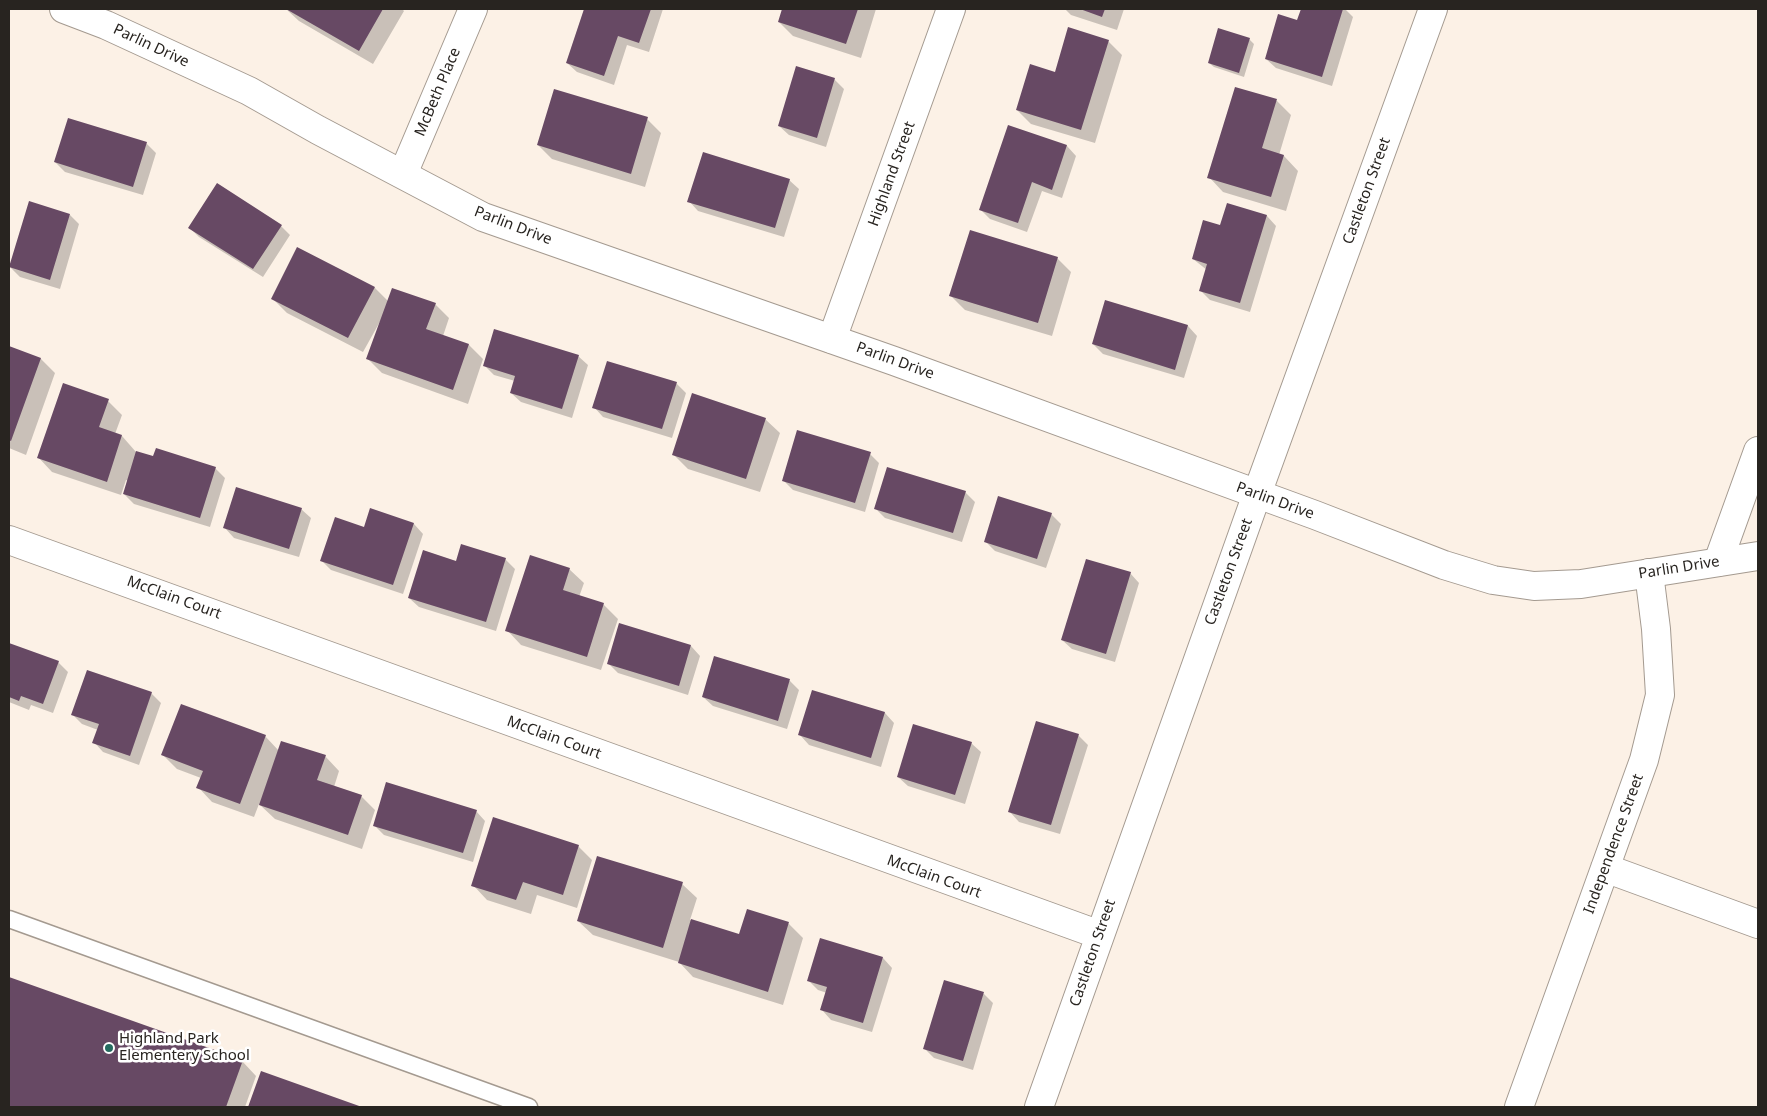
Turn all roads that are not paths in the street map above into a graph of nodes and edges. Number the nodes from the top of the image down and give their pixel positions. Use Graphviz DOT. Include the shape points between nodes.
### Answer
graph roads {
  1 [pos="64,9"];
  2 [pos="473,9"];
  3 [pos="951,9"];
  4 [pos="1433,9"];
  5 [pos="402,174"];
  6 [pos="832,339"];
  7 [pos="1758,451"];
  8 [pos="1257,494"];
  9 [pos="9,540"];
  10 [pos="1758,556"];
  11 [pos="1718,562"];
  12 [pos="1649,573"];
  13 [pos="1605,868"];
  14 [pos="9,919"];
  15 [pos="1758,924"];
  16 [pos="1100,935"];
  17 [pos="529,1107"];
  18 [pos="1039,1107"];
  19 [pos="1519,1107"];
  1 -- 5 [label="street, Parlin Drive" via="249,91"];
  2 -- 5 [label="street, McBeth Place"];
  3 -- 6 [label="street, Highland Street"];
  4 -- 8 [label="street, Castleton Street"];
  5 -- 6 [label="street, Parlin Drive" via="483,217"];
  6 -- 8 [label="street, Parlin Drive"];
  7 -- 11 [label="street"];
  8 -- 12 [label="street, Parlin Drive" via="1444,565 1493,580 1534,586 1581,584"];
  8 -- 16 [label="street, Castleton Street"];
  9 -- 16 [label="street, McClain Court"];
  10 -- 11 [label="street, Parlin Drive"];
  11 -- 12 [label="street, Parlin Drive"];
  12 -- 13 [label="street, Independence Street" via="1660,695 1644,760"];
  13 -- 15 [label="street"];
  13 -- 19 [label="street, Independence Street"];
  14 -- 17 [label="lane"];
  16 -- 18 [label="street, Castleton Street"];
}
